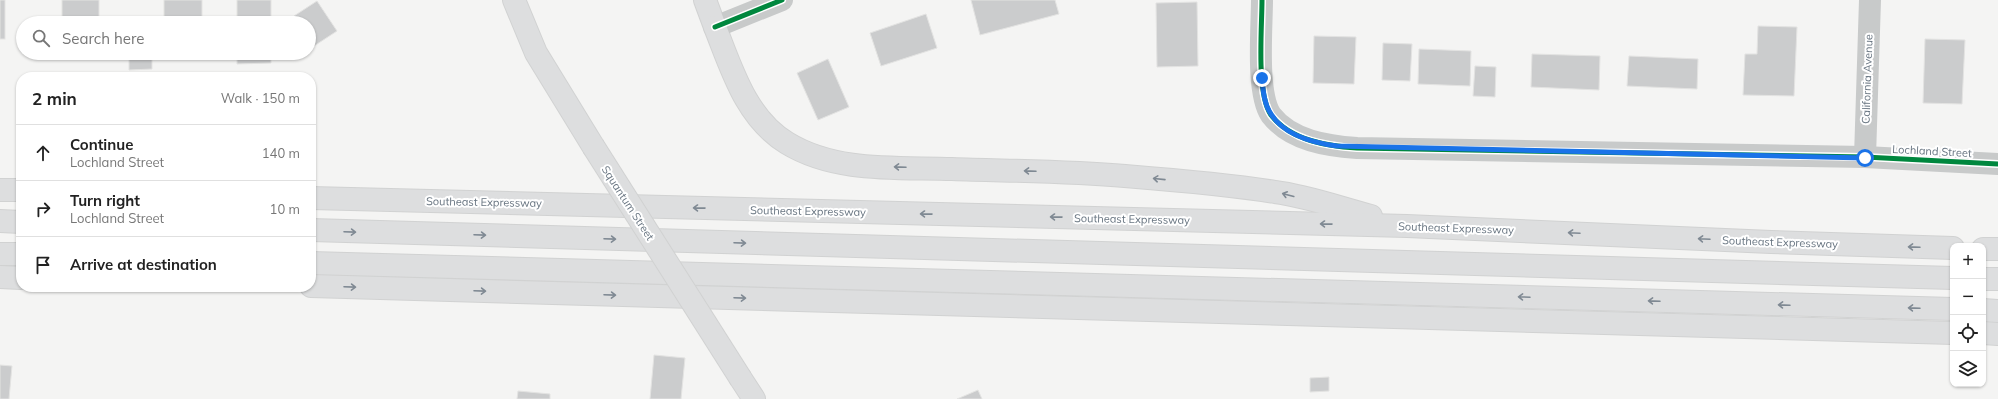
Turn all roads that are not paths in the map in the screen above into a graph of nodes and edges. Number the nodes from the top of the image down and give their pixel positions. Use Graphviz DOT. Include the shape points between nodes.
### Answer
graph roads {
  1 [pos="514,0"];
  2 [pos="705,0"];
  3 [pos="782,0"];
  4 [pos="1262,0"];
  5 [pos="1870,0"];
  6 [pos="715,27"];
  7 [pos="1865,158"];
  8 [pos="1998,164"];
  9 [pos="0,190"];
  10 [pos="16,190"];
  11 [pos="316,198"];
  12 [pos="0,222"];
  13 [pos="16,222"];
  14 [pos="1407,226"];
  15 [pos="316,230"];
  16 [pos="1950,248"];
  17 [pos="1986,249"];
  18 [pos="1998,249"];
  19 [pos="0,254"];
  20 [pos="16,254"];
  21 [pos="316,263"];
  22 [pos="0,277"];
  23 [pos="16,278"];
  24 [pos="1950,278"];
  25 [pos="1986,279"];
  26 [pos="1998,279"];
  27 [pos="316,286"];
  28 [pos="1950,309"];
  29 [pos="1986,310"];
  30 [pos="1998,311"];
  31 [pos="1950,333"];
  32 [pos="1986,334"];
  33 [pos="1998,334"];
  34 [pos="754,399"];
  1 -- 34 [label="main road, Squantum Street, bridge" via="536,53"];
  2 -- 6 [label="main road"];
  3 -- 6 [label="street"];
  4 -- 7 [label="street, Lochland Street" via="1262,78 1266,103 1271,114 1283,127 1318,143 1358,148"];
  5 -- 7 [label="street, California Avenue"];
  14 -- 6 [label="main road, one-way" via="1277,192 1126,176 869,166 825,160 787,143 755,114 735,78"];
  7 -- 8 [label="street, Lochland Street"];
  9 -- 10 [label="main road"];
  14 -- 11 [label="main road, Southeast Expressway, one-way"];
  12 -- 13 [label="main road"];
  16 -- 14 [label="main road, Southeast Expressway, one-way"];
  15 -- 24 [label="main road, one-way"];
  17 -- 18 [label="main road"];
  19 -- 20 [label="main road"];
  28 -- 21 [label="main road, one-way"];
  22 -- 23 [label="main road"];
  25 -- 26 [label="main road"];
  27 -- 31 [label="main road, one-way"];
  29 -- 30 [label="main road"];
  32 -- 33 [label="main road"];
}
